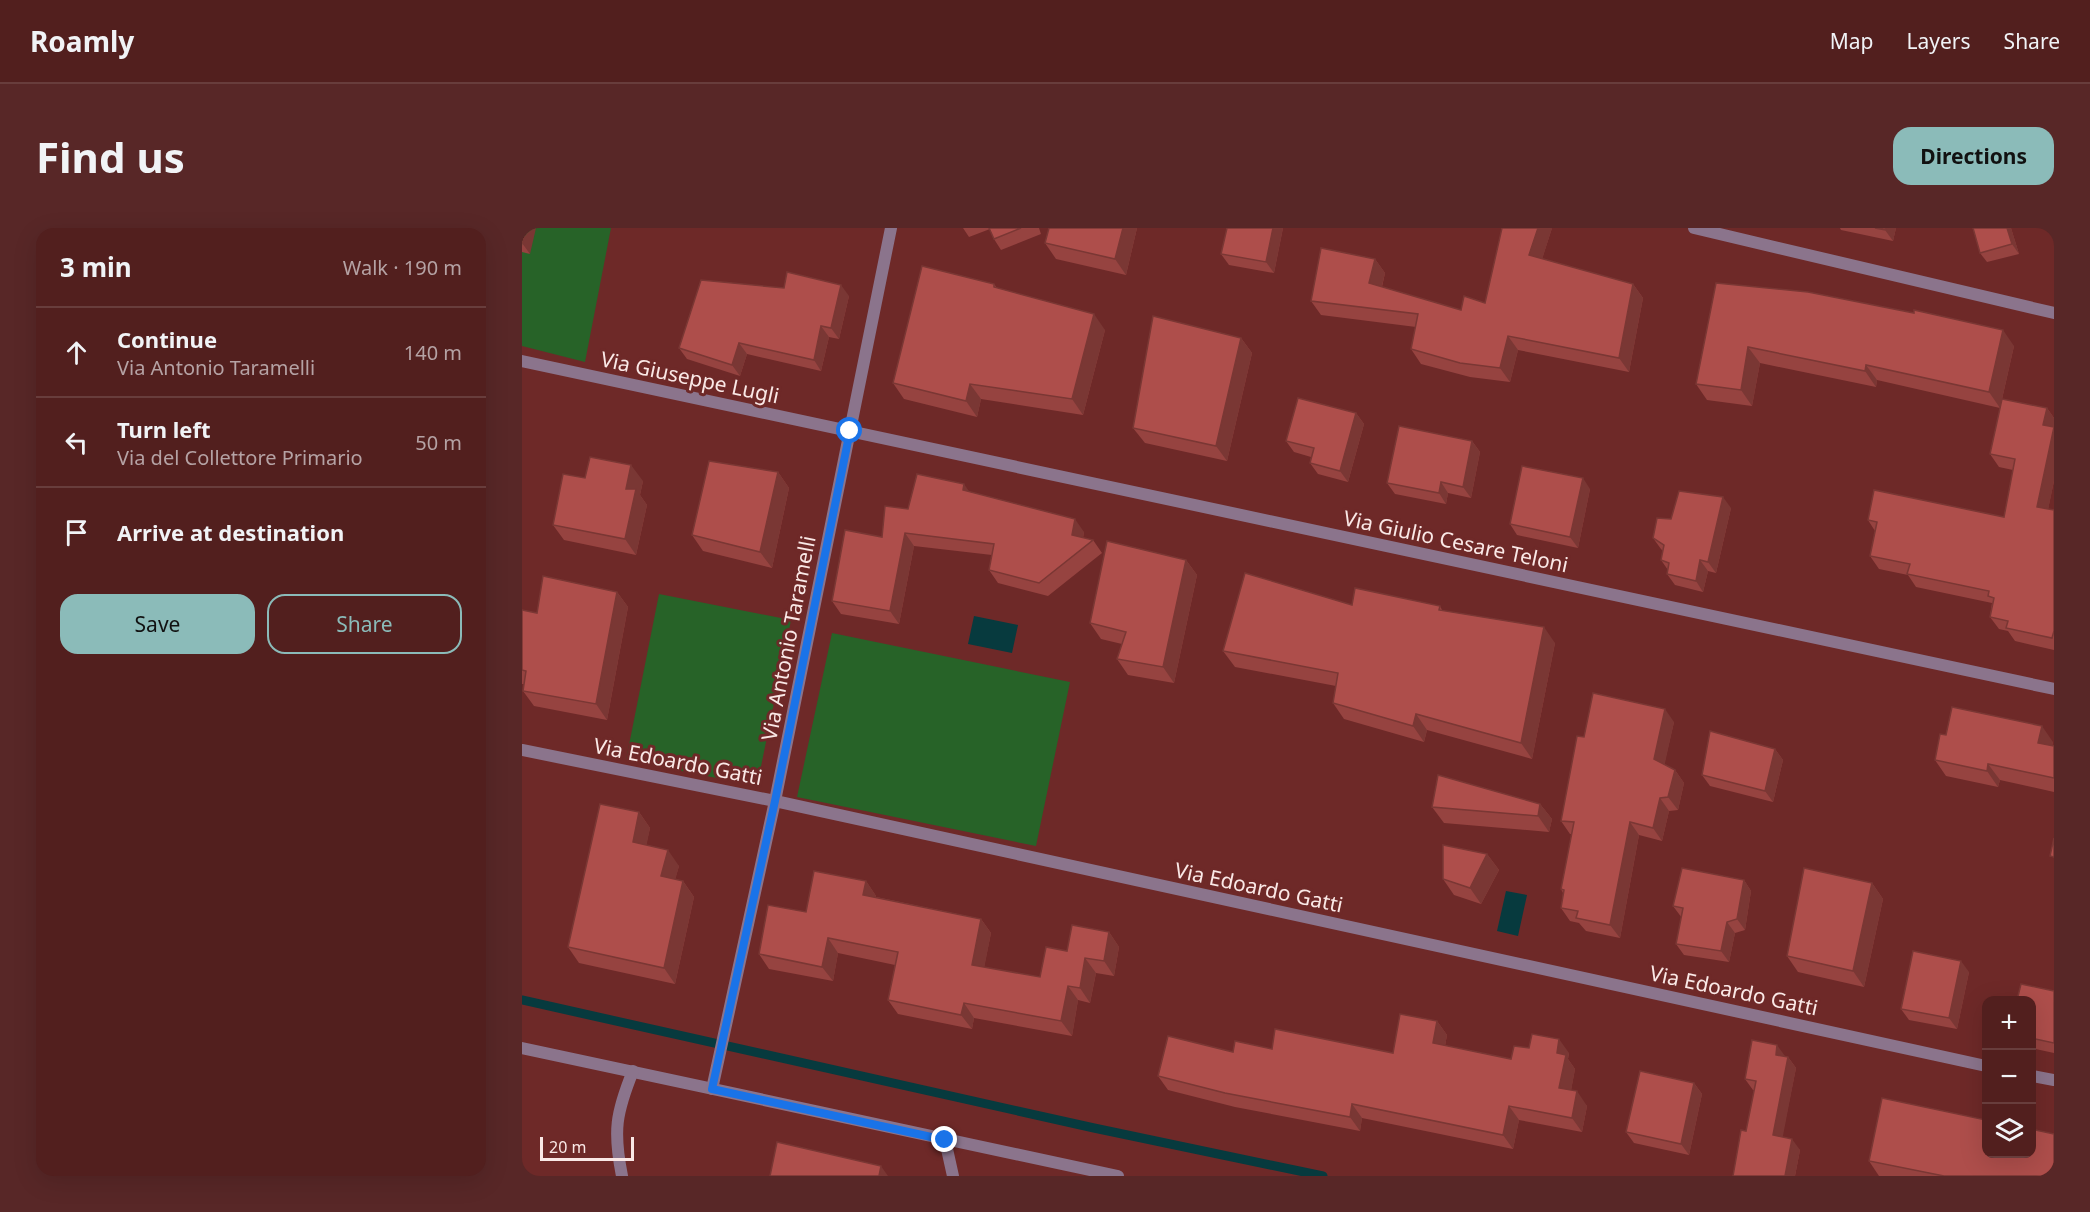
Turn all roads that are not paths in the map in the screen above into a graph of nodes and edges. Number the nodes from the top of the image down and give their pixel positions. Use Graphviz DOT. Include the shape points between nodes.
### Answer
graph roads {
  1 [pos="891,228"];
  2 [pos="1694,228"];
  3 [pos="2054,313"];
  4 [pos="522,361"];
  5 [pos="850,431"];
  6 [pos="2054,689"];
  7 [pos="522,750"];
  8 [pos="775,801"];
  9 [pos="522,1048"];
  10 [pos="1982,1065"];
  11 [pos="633,1071"];
  12 [pos="2036,1077"];
  13 [pos="2054,1080"];
  14 [pos="712,1089"];
  15 [pos="945,1140"];
  16 [pos="622,1176"];
  17 [pos="952,1176"];
  18 [pos="1118,1176"];
  1 -- 5 [label="street, Via Antonio Taramelli"];
  2 -- 3 [label="street"];
  4 -- 5 [label="street, Via Giuseppe Lugli"];
  5 -- 6 [label="street, Via Giulio Cesare Teloni"];
  5 -- 8 [label="street, Via Antonio Taramelli"];
  7 -- 8 [label="street, Via Edoardo Gatti"];
  8 -- 10 [label="street, Via Edoardo Gatti"];
  8 -- 14 [label="street, Via Antonio Taramelli"];
  9 -- 11 [label="street"];
  11 -- 14 [label="street"];
  11 -- 16 [label="street" via="616,1129"];
  12 -- 13 [label="street"];
  14 -- 15 [label="street"];
  15 -- 17 [label="street"];
  15 -- 18 [label="street"];
}
